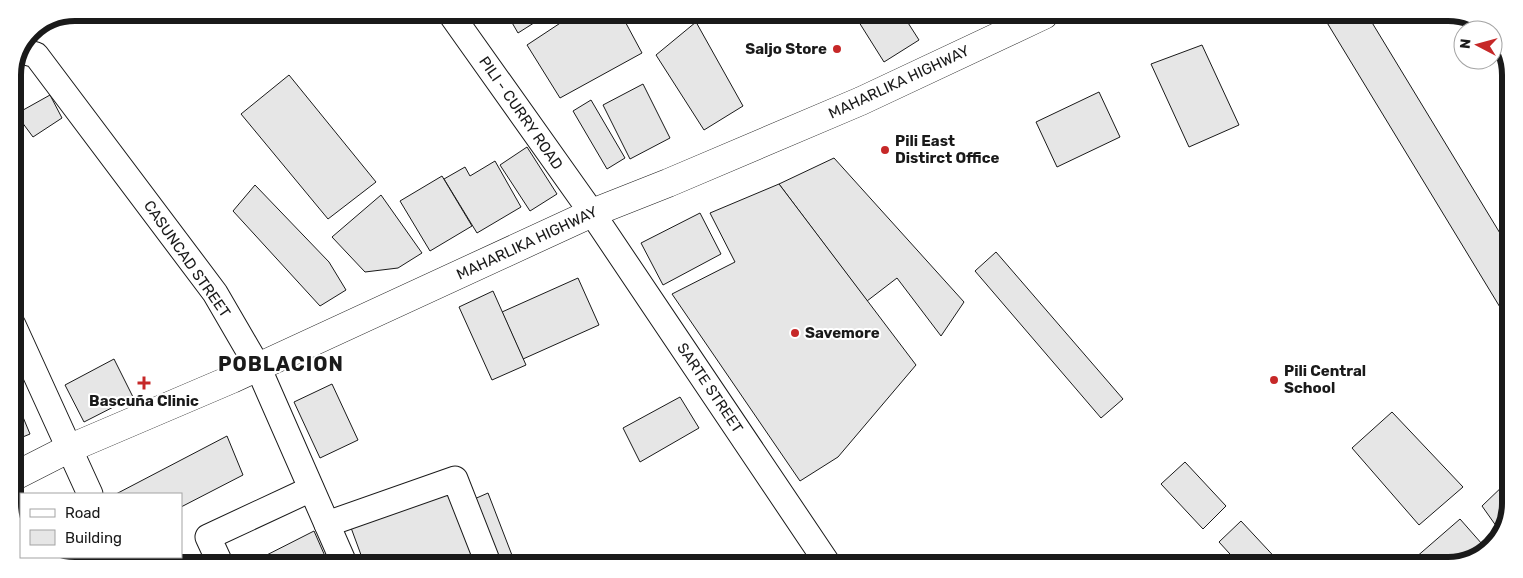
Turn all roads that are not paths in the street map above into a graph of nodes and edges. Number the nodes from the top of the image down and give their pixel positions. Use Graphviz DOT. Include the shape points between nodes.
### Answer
graph roads {
  1 [pos="456,21"];
  2 [pos="1031,21"];
  3 [pos="29,53"];
  4 [pos="592,212"];
  5 [pos="21,343"];
  6 [pos="258,367"];
  7 [pos="68,449"];
  8 [pos="21,473"];
  9 [pos="311,490"];
  10 [pos="90,493"];
  11 [pos="326,524"];
  12 [pos="218,557"];
  13 [pos="341,557"];
  14 [pos="486,557"];
  15 [pos="823,557"];
  1 -- 4 [label="street, PILI - CURRY ROAD"];
  2 -- 4 [label="main road, MAHARLIKA HIGHWAY" via="861,101"];
  3 -- 6 [label="street, CASUNCAD STREET" via="215,294"];
  4 -- 6 [label="main road, MAHARLIKA HIGHWAY"];
  4 -- 15 [label="street, SARTE STREET"];
  5 -- 7 [label="street"];
  6 -- 7 [label="main road, MAHARLIKA HIGHWAY"];
  6 -- 9 [label="street, CASUNCAD STREET"];
  7 -- 8 [label="main road, MAHARLIKA HIGHWAY"];
  7 -- 10 [label="street"];
  9 -- 11 [label="street, CASUNCAD STREET"];
  9 -- 12 [label="street" via="208,537"];
  11 -- 13 [label="street, CASUNCAD STREET"];
  11 -- 14 [label="street" via="455,479"];
}
